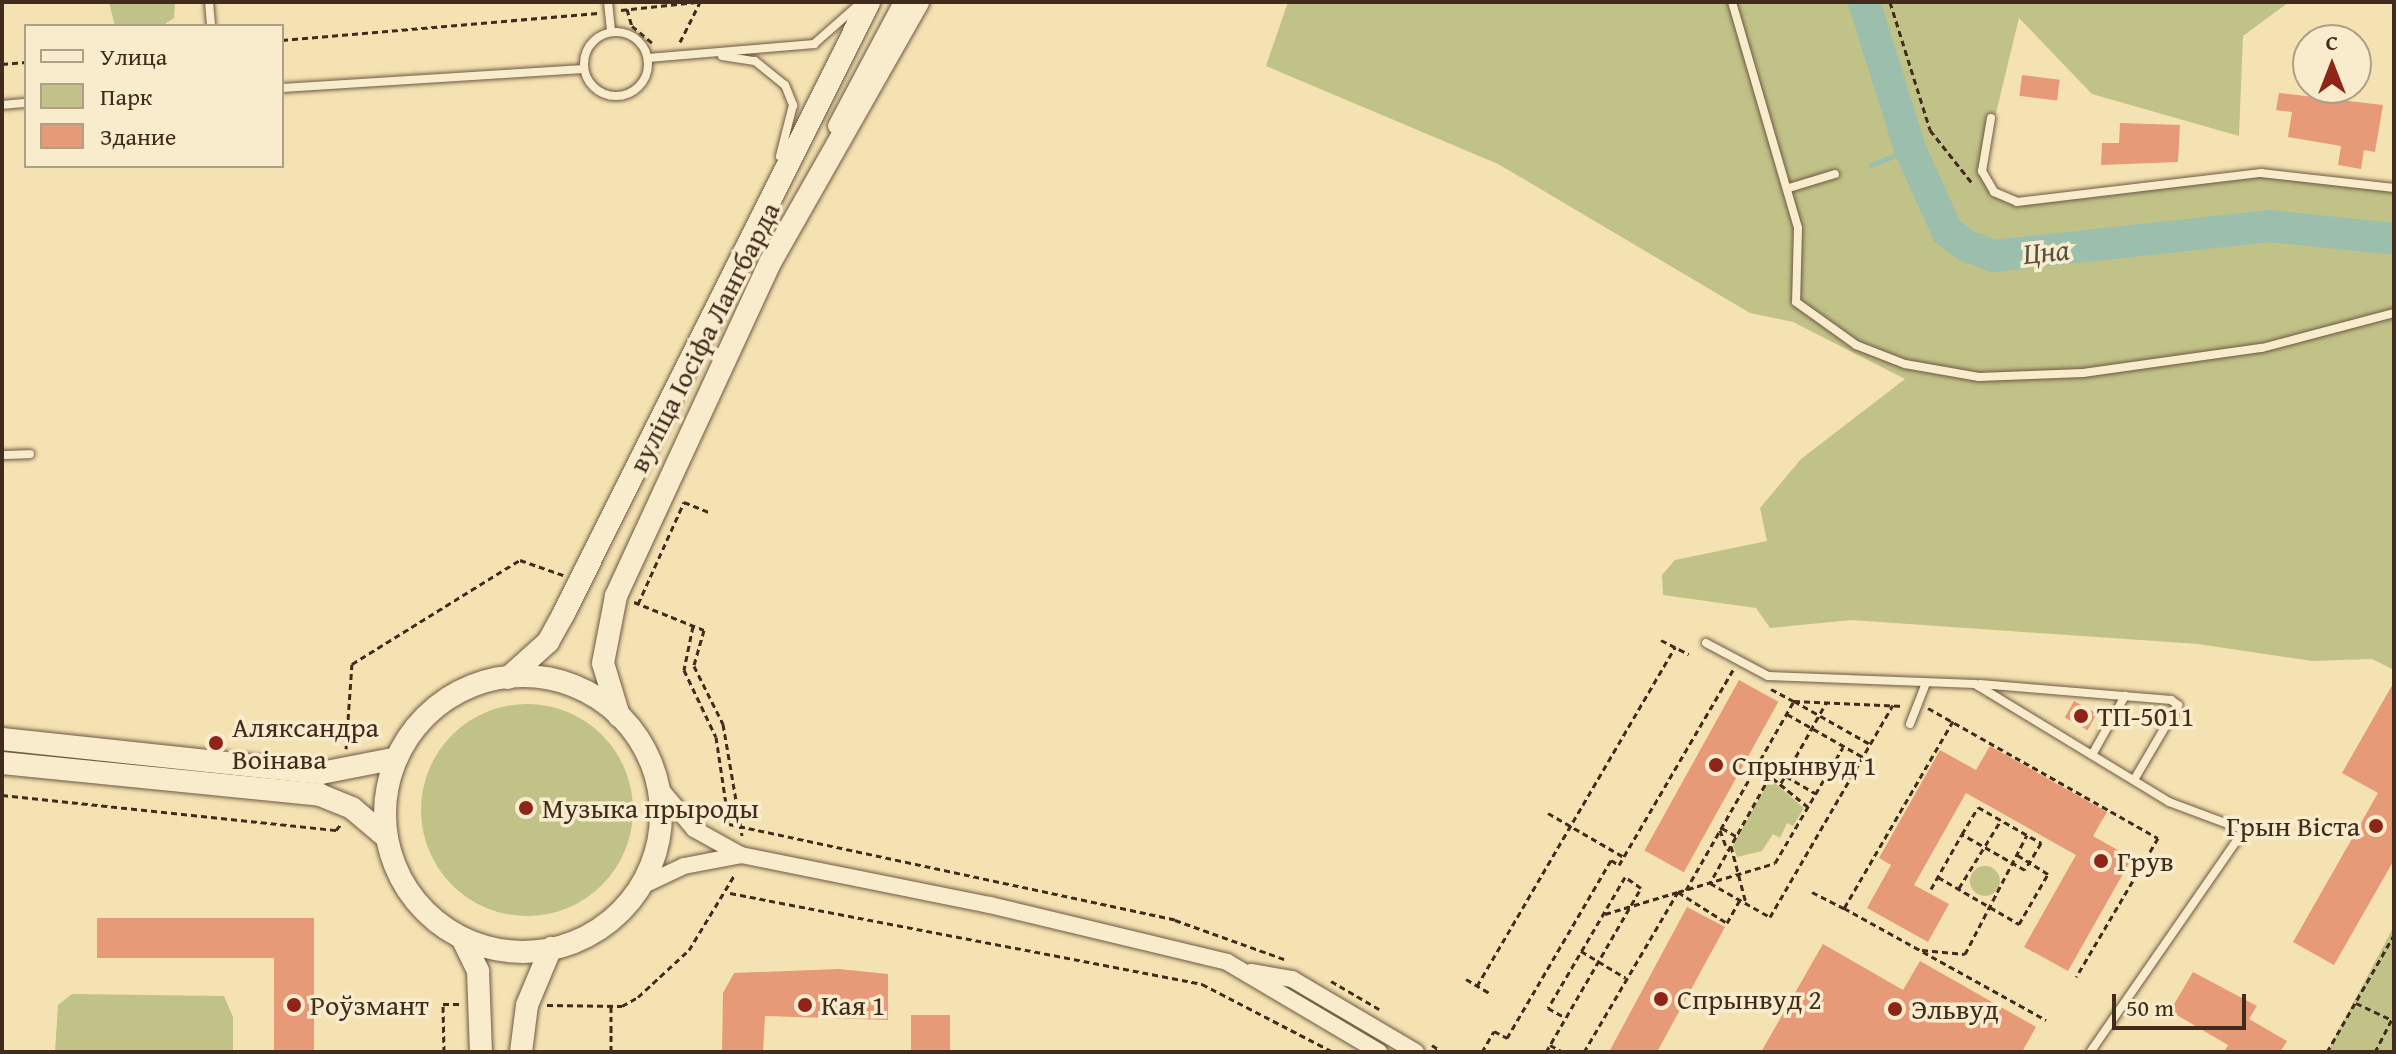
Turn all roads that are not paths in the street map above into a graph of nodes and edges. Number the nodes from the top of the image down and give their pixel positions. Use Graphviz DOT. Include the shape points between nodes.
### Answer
graph roads {
  1 [pos="209,2"];
  2 [pos="860,2"];
  3 [pos="869,2"];
  4 [pos="902,2"];
  5 [pos="918,2"];
  6 [pos="1732,2"];
  7 [pos="609,7"];
  8 [pos="211,24"];
  9 [pos="611,32"];
  10 [pos="706,55"];
  11 [pos="648,58"];
  12 [pos="583,69"];
  13 [pos="284,88"];
  14 [pos="24,103"];
  15 [pos="2,105"];
  16 [pos="1991,118"];
  17 [pos="1835,174"];
  18 [pos="1789,188"];
  19 [pos="2394,188"];
  20 [pos="766,206"];
  21 [pos="771,261"];
  22 [pos="2394,313"];
  23 [pos="30,454"];
  24 [pos="2,455"];
  25 [pos="1706,643"];
  26 [pos="508,678"];
  27 [pos="1926,683"];
  28 [pos="1975,684"];
  29 [pos="2125,696"];
  30 [pos="619,717"];
  31 [pos="1910,724"];
  32 [pos="2,739"];
  33 [pos="2092,755"];
  34 [pos="393,759"];
  35 [pos="2,763"];
  36 [pos="2134,780"];
  37 [pos="658,786"];
  38 [pos="385,836"];
  39 [pos="741,855"];
  40 [pos="646,884"];
  41 [pos="462,938"];
  42 [pos="551,948"];
  43 [pos="1250,971"];
  44 [pos="481,1052"];
  45 [pos="521,1052"];
  46 [pos="1379,1052"];
  47 [pos="1416,1052"];
  48 [pos="2090,1052"];
  1 -- 8 [label="lane"];
  2 -- 10 [label="lane" via="814,44"];
  3 -- 20 [label="main road, вуліца Іосіфа Лангбарда"];
  4 -- 21 [label="street"];
  5 -- 21 [label="main road, вуліца Іосіфа Лангбарда"];
  6 -- 18 [label="lane"];
  7 -- 9 [label="lane"];
  9 -- 11 [label="lane" via="633,36"];
  9 -- 12 [label="lane" via="593,41"];
  10 -- 11 [label="lane"];
  10 -- 20 [label="lane" via="767,68 793,105"];
  11 -- 12 [label="lane" via="641,84 624,96 602,94"];
  12 -- 13 [label="lane"];
  14 -- 15 [label="lane"];
  16 -- 19 [label="lane" via="1982,171 2004,199 2261,173"];
  17 -- 18 [label="lane"];
  18 -- 22 [label="lane" via="1798,228 1796,302 1856,345 1905,364 1979,377 2083,373 2262,348"];
  20 -- 26 [label="main road, вуліца Іосіфа Лангбарда" via="563,615 548,642"];
  21 -- 30 [label="main road, вуліца Іосіфа Лангбарда" via="616,596 603,663"];
  23 -- 24 [label="lane"];
  25 -- 27 [label="lane" via="1768,676"];
  26 -- 30 [label="main road" via="568,685"];
  26 -- 34 [label="main road" via="469,687 434,707"];
  27 -- 28 [label="lane"];
  27 -- 31 [label="lane"];
  28 -- 29 [label="lane"];
  28 -- 33 [label="lane"];
  29 -- 33 [label="lane"];
  29 -- 36 [label="lane" via="2178,705"];
  30 -- 37 [label="main road" via="644,748"];
  32 -- 34 [label="main road" via="321,773"];
  33 -- 36 [label="lane"];
  34 -- 38 [label="main road" via="384,784"];
  35 -- 38 [label="main road" via="320,795 352,808"];
  36 -- 48 [label="lane" via="2169,802 2244,830"];
  37 -- 39 [label="street" via="694,829"];
  37 -- 40 [label="main road" via="662,826"];
  38 -- 41 [label="main road" via="393,866 410,891"];
  39 -- 40 [label="street" via="684,866"];
  39 -- 43 [label="street" via="1152,942"];
  40 -- 42 [label="main road" via="607,927"];
  41 -- 42 [label="main road" via="506,950"];
  41 -- 44 [label="main road" via="478,971"];
  42 -- 45 [label="main road" via="527,1005"];
  43 -- 46 [label="street"];
  43 -- 47 [label="street" via="1292,979"];
}
